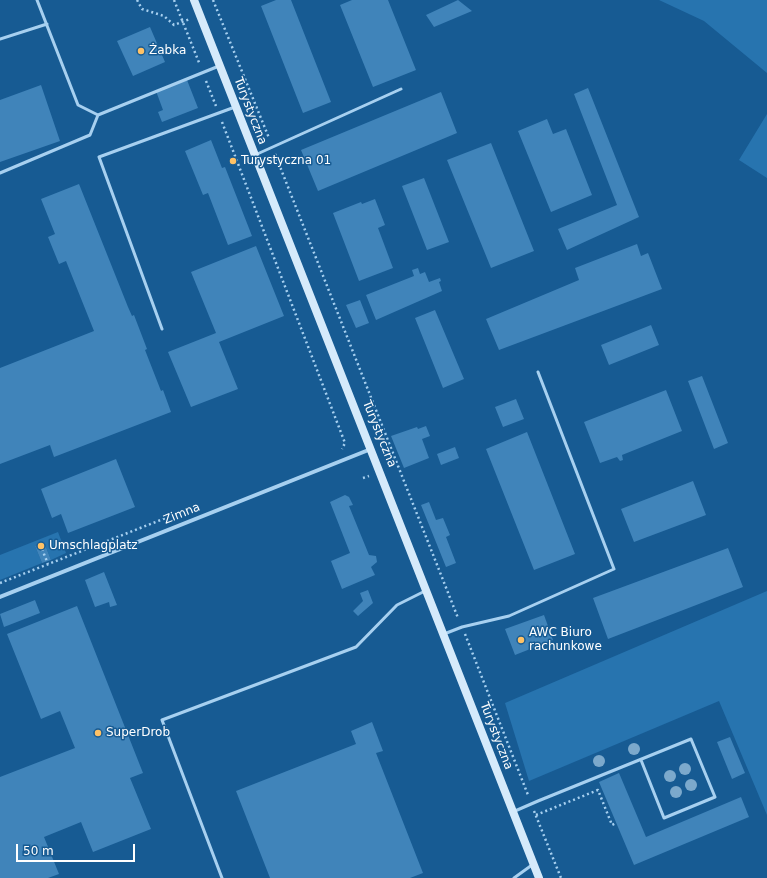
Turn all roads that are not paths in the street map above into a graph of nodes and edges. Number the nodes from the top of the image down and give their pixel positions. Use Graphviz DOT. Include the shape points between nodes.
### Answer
graph roads {
  1 [pos="37,0"];
  2 [pos="194,0"];
  3 [pos="47,24"];
  4 [pos="0,40"];
  5 [pos="220,66"];
  6 [pos="401,89"];
  7 [pos="236,107"];
  8 [pos="98,115"];
  9 [pos="254,155"];
  10 [pos="0,174"];
  11 [pos="162,329"];
  12 [pos="538,372"];
  13 [pos="371,448"];
  14 [pos="426,590"];
  15 [pos="0,597"];
  16 [pos="444,634"];
  17 [pos="641,760"];
  18 [pos="513,812"];
  19 [pos="533,864"];
  20 [pos="222,878"];
  21 [pos="514,878"];
  22 [pos="539,878"];
  1 -- 3 [label="lane"];
  2 -- 5 [label="main road, Turystyczna"];
  3 -- 4 [label="lane"];
  3 -- 8 [label="lane" via="78,105"];
  5 -- 7 [label="main road, Turystyczna"];
  5 -- 8 [label="lane"];
  6 -- 9 [label="lane"];
  7 -- 9 [label="main road, Turystyczna"];
  7 -- 11 [label="lane" via="100,157"];
  8 -- 10 [label="lane" via="90,135"];
  9 -- 13 [label="main road, Turystyczna"];
  12 -- 16 [label="lane" via="614,569 509,616"];
  13 -- 14 [label="main road, Turystyczna"];
  13 -- 15 [label="street, Zimna"];
  14 -- 16 [label="main road, Turystyczna"];
  14 -- 20 [label="lane" via="397,605 356,647 162,720"];
  16 -- 18 [label="main road, Turystyczna"];
  17 -- 17 [label="lane" via="691,740 715,797 664,818"];
  17 -- 18 [label="lane"];
  18 -- 19 [label="main road, Turystyczna"];
  19 -- 21 [label="lane"];
  19 -- 22 [label="main road, Turystyczna"];
}
